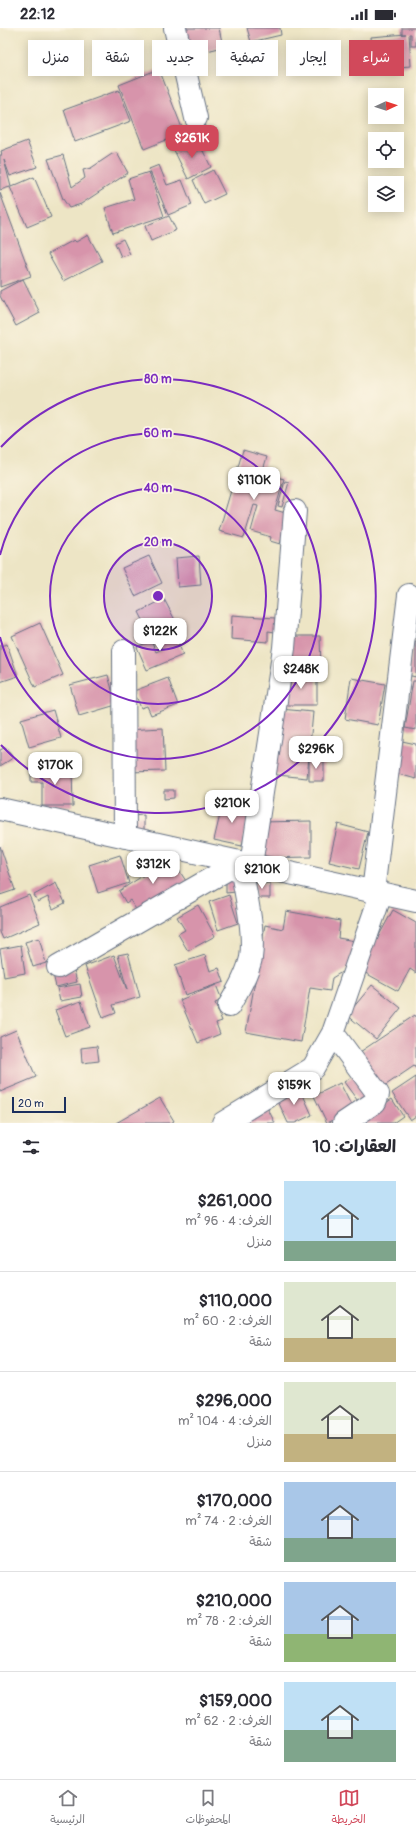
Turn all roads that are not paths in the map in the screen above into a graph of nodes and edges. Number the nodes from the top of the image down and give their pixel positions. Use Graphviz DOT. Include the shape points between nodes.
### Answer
graph roads {
  1 [pos="175,28"];
  2 [pos="196,118"];
  3 [pos="295,511"];
  4 [pos="409,595"];
  5 [pos="124,651"];
  6 [pos="0,809"];
  7 [pos="125,837"];
  8 [pos="246,864"];
  9 [pos="377,893"];
  10 [pos="416,901"];
  11 [pos="58,967"];
  12 [pos="229,1006"];
  13 [pos="333,1033"];
  14 [pos="223,1123"];
  15 [pos="344,1123"];
  1 -- 2 [label="street"];
  3 -- 8 [label="street" via="284,648"];
  4 -- 9 [label="street"];
  5 -- 7 [label="street"];
  6 -- 7 [label="street"];
  7 -- 8 [label="street"];
  8 -- 9 [label="street"];
  8 -- 11 [label="street"];
  8 -- 12 [label="street" via="252,940 250,958 243,981"];
  9 -- 10 [label="street"];
  9 -- 13 [label="street"];
  13 -- 14 [label="street" via="312,1068"];
  13 -- 15 [label="street" via="378,1094 376,1102"];
}
